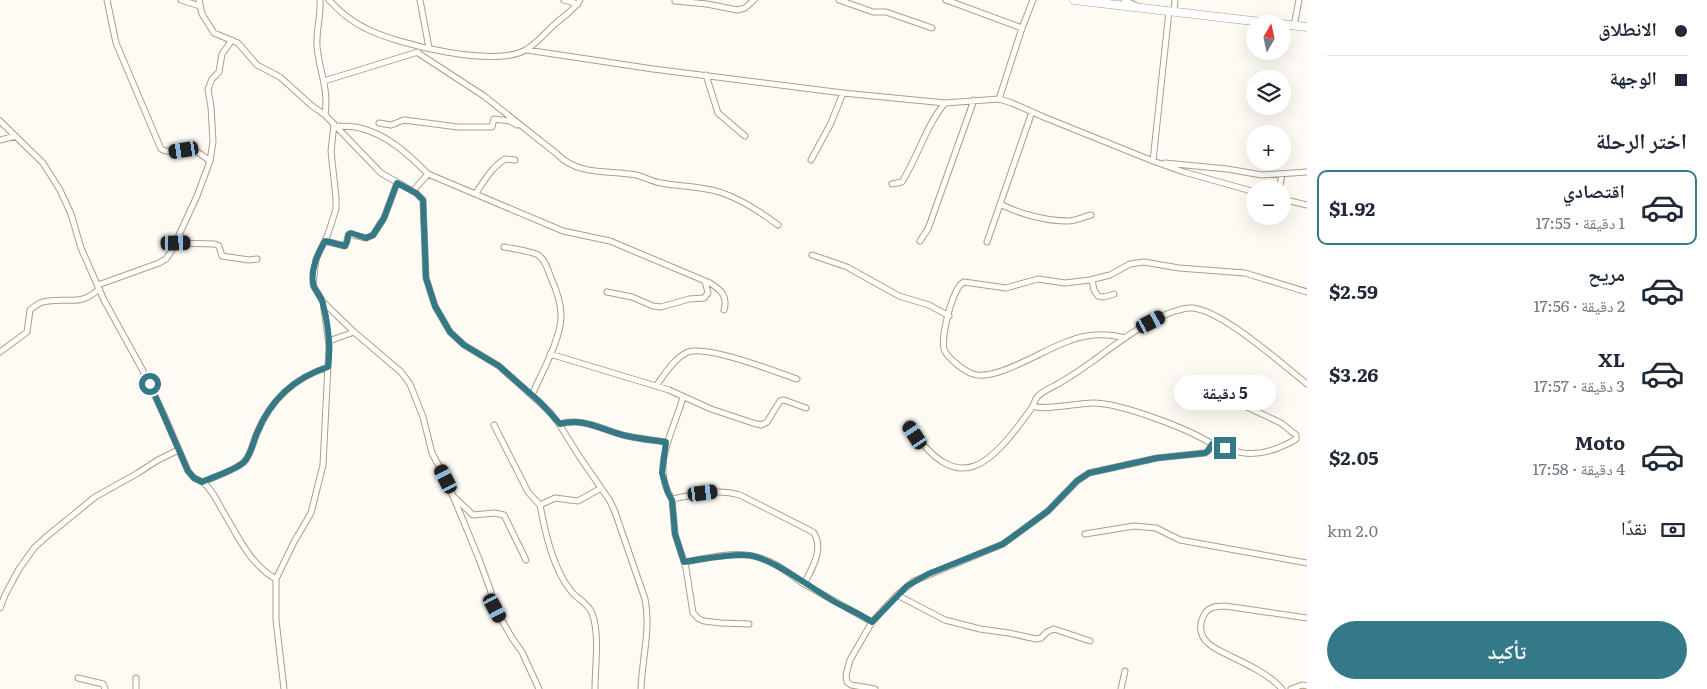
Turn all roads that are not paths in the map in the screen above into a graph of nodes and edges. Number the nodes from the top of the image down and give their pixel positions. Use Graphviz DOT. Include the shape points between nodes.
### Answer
graph roads {
  1 [pos="107,0"];
  2 [pos="181,0"];
  3 [pos="199,0"];
  4 [pos="320,0"];
  5 [pos="329,0"];
  6 [pos="420,0"];
  7 [pos="564,0"];
  8 [pos="754,0"];
  9 [pos="839,0"];
  10 [pos="946,0"];
  11 [pos="1033,0"];
  12 [pos="1074,0"];
  13 [pos="1124,0"];
  14 [pos="1175,0"];
  15 [pos="1299,0"];
  16 [pos="675,1"];
  17 [pos="579,2"];
  18 [pos="200,6"];
  19 [pos="1142,8"];
  20 [pos="1172,12"];
  21 [pos="1246,20"];
  22 [pos="1291,26"];
  23 [pos="1294,26"];
  24 [pos="1307,27"];
  25 [pos="932,28"];
  26 [pos="1022,28"];
  27 [pos="232,40"];
  28 [pos="419,46"];
  29 [pos="429,48"];
  30 [pos="527,50"];
  31 [pos="418,53"];
  32 [pos="706,75"];
  33 [pos="324,81"];
  34 [pos="843,93"];
  35 [pos="999,99"];
  36 [pos="974,100"];
  37 [pos="945,103"];
  38 [pos="1032,112"];
  39 [pos="325,115"];
  40 [pos="0,121"];
  41 [pos="379,122"];
  42 [pos="335,125"];
  43 [pos="524,128"];
  44 [pos="16,136"];
  45 [pos="746,136"];
  46 [pos="0,140"];
  47 [pos="515,160"];
  48 [pos="811,160"];
  49 [pos="210,161"];
  50 [pos="1153,161"];
  51 [pos="1160,163"];
  52 [pos="1307,172"];
  53 [pos="428,174"];
  54 [pos="1282,175"];
  55 [pos="1281,180"];
  56 [pos="397,183"];
  57 [pos="892,184"];
  58 [pos="1246,189"];
  59 [pos="413,191"];
  60 [pos="476,193"];
  61 [pos="1291,201"];
  62 [pos="1000,204"];
  63 [pos="1307,205"];
  64 [pos="1091,215"];
  65 [pos="778,225"];
  66 [pos="325,241"];
  67 [pos="920,241"];
  68 [pos="987,242"];
  69 [pos="176,243"];
  70 [pos="504,247"];
  71 [pos="812,255"];
  72 [pos="257,259"];
  73 [pos="1092,280"];
  74 [pos="705,281"];
  75 [pos="98,287"];
  76 [pos="607,292"];
  77 [pos="1307,292"];
  78 [pos="1114,294"];
  79 [pos="323,302"];
  80 [pos="724,310"];
  81 [pos="949,316"];
  82 [pos="354,332"];
  83 [pos="1125,338"];
  84 [pos="329,341"];
  85 [pos="0,352"];
  86 [pos="550,354"];
  87 [pos="328,367"];
  88 [pos="797,379"];
  89 [pos="1307,384"];
  90 [pos="656,386"];
  91 [pos="532,395"];
  92 [pos="683,397"];
  93 [pos="1033,406"];
  94 [pos="1245,406"];
  95 [pos="806,408"];
  96 [pos="494,424"];
  97 [pos="560,424"];
  98 [pos="908,424"];
  99 [pos="666,442"];
  100 [pos="1212,444"];
  101 [pos="178,450"];
  102 [pos="202,482"];
  103 [pos="601,488"];
  104 [pos="452,495"];
  105 [pos="672,500"];
  106 [pos="540,505"];
  107 [pos="1085,534"];
  108 [pos="526,560"];
  109 [pos="684,562"];
  110 [pos="1307,563"];
  111 [pos="276,579"];
  112 [pos="804,584"];
  113 [pos="897,595"];
  114 [pos="0,608"];
  115 [pos="1307,618"];
  116 [pos="872,622"];
  117 [pos="749,624"];
  118 [pos="1090,641"];
  119 [pos="1125,671"];
  120 [pos="78,678"];
  121 [pos="136,678"];
  122 [pos="1307,686"];
  123 [pos="867,688"];
  124 [pos="105,689"];
  125 [pos="136,689"];
  126 [pos="284,689"];
  127 [pos="539,689"];
  128 [pos="595,689"];
  129 [pos="641,689"];
  130 [pos="875,689"];
  131 [pos="1120,689"];
  132 [pos="1282,689"];
  133 [pos="1292,689"];
  1 -- 49 [label="street" via="116,43 161,149 197,152"];
  2 -- 18 [label="street"];
  3 -- 18 [label="street"];
  4 -- 33 [label="street" via="317,46"];
  5 -- 28 [label="street" via="363,28 401,43"];
  6 -- 29 [label="street"];
  7 -- 17 [label="street"];
  8 -- 16 [label="street" via="737,10"];
  9 -- 25 [label="street"];
  10 -- 26 [label="street"];
  11 -- 26 [label="street"];
  12 -- 19 [label="main road"];
  13 -- 19 [label="street"];
  14 -- 20 [label="street"];
  15 -- 23 [label="street"];
  17 -- 30 [label="street"];
  18 -- 27 [label="street" via="214,33"];
  19 -- 20 [label="main road"];
  20 -- 21 [label="main road"];
  20 -- 50 [label="street"];
  22 -- 23 [label="main road"];
  23 -- 24 [label="main road"];
  26 -- 35 [label="street"];
  27 -- 39 [label="street" via="257,65 280,77"];
  27 -- 49 [label="street" via="222,54 219,72 208,89 213,142"];
  28 -- 29 [label="street"];
  28 -- 31 [label="street"];
  29 -- 30 [label="street" via="492,58"];
  30 -- 32 [label="street"];
  31 -- 33 [label="street"];
  31 -- 43 [label="street" via="484,96"];
  32 -- 34 [label="street"];
  32 -- 45 [label="street" via="718,113"];
  33 -- 39 [label="street" via="327,95"];
  34 -- 37 [label="street"];
  34 -- 48 [label="street"];
  35 -- 36 [label="street"];
  35 -- 38 [label="street"];
  36 -- 37 [label="street"];
  36 -- 67 [label="street" via="928,229"];
  37 -- 57 [label="street" via="902,182"];
  38 -- 50 [label="street"];
  38 -- 62 [label="street"];
  39 -- 42 [label="street"];
  40 -- 44 [label="street"];
  41 -- 43 [label="street" via="391,124 404,120 458,127 492,127 494,119 510,121"];
  42 -- 53 [label="street" via="359,127 385,138"];
  42 -- 56 [label="street" via="374,166"];
  42 -- 66 [label="street" via="331,151 336,209"];
  43 -- 65 [label="street" via="566,163 592,171 637,175 659,183 725,194"];
  44 -- 46 [label="street"];
  44 -- 75 [label="street" via="43,163 58,185"];
  47 -- 60 [label="street" via="501,161"];
  49 -- 69 [label="street"];
  50 -- 51 [label="street"];
  51 -- 54 [label="street"];
  51 -- 58 [label="street"];
  52 -- 54 [label="street"];
  53 -- 59 [label="street"];
  53 -- 60 [label="street"];
  54 -- 55 [label="street"];
  56 -- 59 [label="street"];
  56 -- 66 [label="street" via="384,218 373,235 366,238 349,234 345,246"];
  59 -- 91 [label="street" via="424,205 426,278 442,319 464,345 499,366"];
  60 -- 74 [label="street" via="563,231 610,241"];
  61 -- 63 [label="street"];
  62 -- 64 [label="street" via="1057,220 1070,221"];
  62 -- 68 [label="street"];
  66 -- 79 [label="street" via="316,259 313,285"];
  69 -- 72 [label="street" via="215,244 222,256"];
  69 -- 75 [label="street" via="163,261"];
  70 -- 86 [label="street" via="537,254 547,266 562,317"];
  71 -- 81 [label="street" via="847,266 899,296 929,305"];
  73 -- 77 [label="street" via="1130,264 1144,262 1245,273"];
  73 -- 78 [label="street" via="1098,296"];
  73 -- 81 [label="street" via="1065,283 1038,280 1006,288 964,282 958,287"];
  74 -- 76 [label="street" via="708,292 704,298 661,307"];
  74 -- 80 [label="street" via="723,293"];
  75 -- 85 [label="street" via="84,299 38,304 30,310 27,332"];
  75 -- 101 [label="street" via="142,369"];
  79 -- 82 [label="street"];
  79 -- 84 [label="street"];
  81 -- 83 [label="street" via="944,332 945,352 977,374 1009,368 1071,340 1099,334"];
  82 -- 84 [label="street"];
  82 -- 104 [label="street" via="401,372 410,384 432,453"];
  83 -- 89 [label="street" via="1174,312 1198,308 1237,330"];
  83 -- 93 [label="street" via="1038,395"];
  84 -- 87 [label="street"];
  86 -- 90 [label="street"];
  86 -- 91 [label="street"];
  87 -- 102 [label="street" via="297,382 277,399 262,420 242,464"];
  87 -- 111 [label="street" via="323,466 315,500 307,522"];
  88 -- 90 [label="street" via="715,353 694,351 676,360"];
  90 -- 92 [label="street"];
  91 -- 97 [label="street"];
  92 -- 95 [label="street" via="761,424 767,422 780,401"];
  92 -- 99 [label="street"];
  93 -- 98 [label="street" via="995,454 972,467 958,468 946,463 915,435"];
  93 -- 100 [label="street" via="1104,404 1158,420"];
  94 -- 100 [label="street" via="1287,427 1296,439 1258,454 1238,453"];
  96 -- 106 [label="street" via="528,492"];
  97 -- 99 [label="street" via="584,422 627,436"];
  97 -- 103 [label="street"];
  99 -- 105 [label="street" via="662,473"];
  100 -- 113 [label="street" via="1205,453 1157,458 1089,473 1048,511 1003,544 928,574"];
  101 -- 102 [label="street" via="188,471"];
  101 -- 114 [label="street" via="94,497 46,537 19,569"];
  102 -- 111 [label="street" via="213,493 246,550"];
  103 -- 106 [label="street" via="578,501 555,498"];
  103 -- 129 [label="street" via="620,522 648,613"];
  104 -- 108 [label="street" via="473,515 504,515"];
  104 -- 127 [label="street" via="495,608 522,652"];
  105 -- 109 [label="street" via="675,534"];
  105 -- 112 [label="street" via="703,493 729,492 813,532 818,551"];
  106 -- 128 [label="street" via="547,538 563,579 589,608 594,620"];
  107 -- 110 [label="street" via="1134,526 1156,528 1180,540"];
  109 -- 112 [label="street" via="745,554 778,567"];
  109 -- 117 [label="street" via="695,616 704,621"];
  111 -- 126 [label="street" via="276,620"];
  112 -- 116 [label="street"];
  113 -- 116 [label="street"];
  113 -- 118 [label="street" via="945,620 980,630 1036,639 1054,629"];
  115 -- 132 [label="street" via="1225,606 1212,607 1201,621 1201,631 1208,644 1246,663"];
  116 -- 123 [label="street" via="850,660 846,676 851,685"];
  119 -- 131 [label="street"];
  120 -- 124 [label="street" via="100,682"];
  121 -- 125 [label="street"];
  122 -- 133 [label="street"];
  123 -- 130 [label="street"];
}
